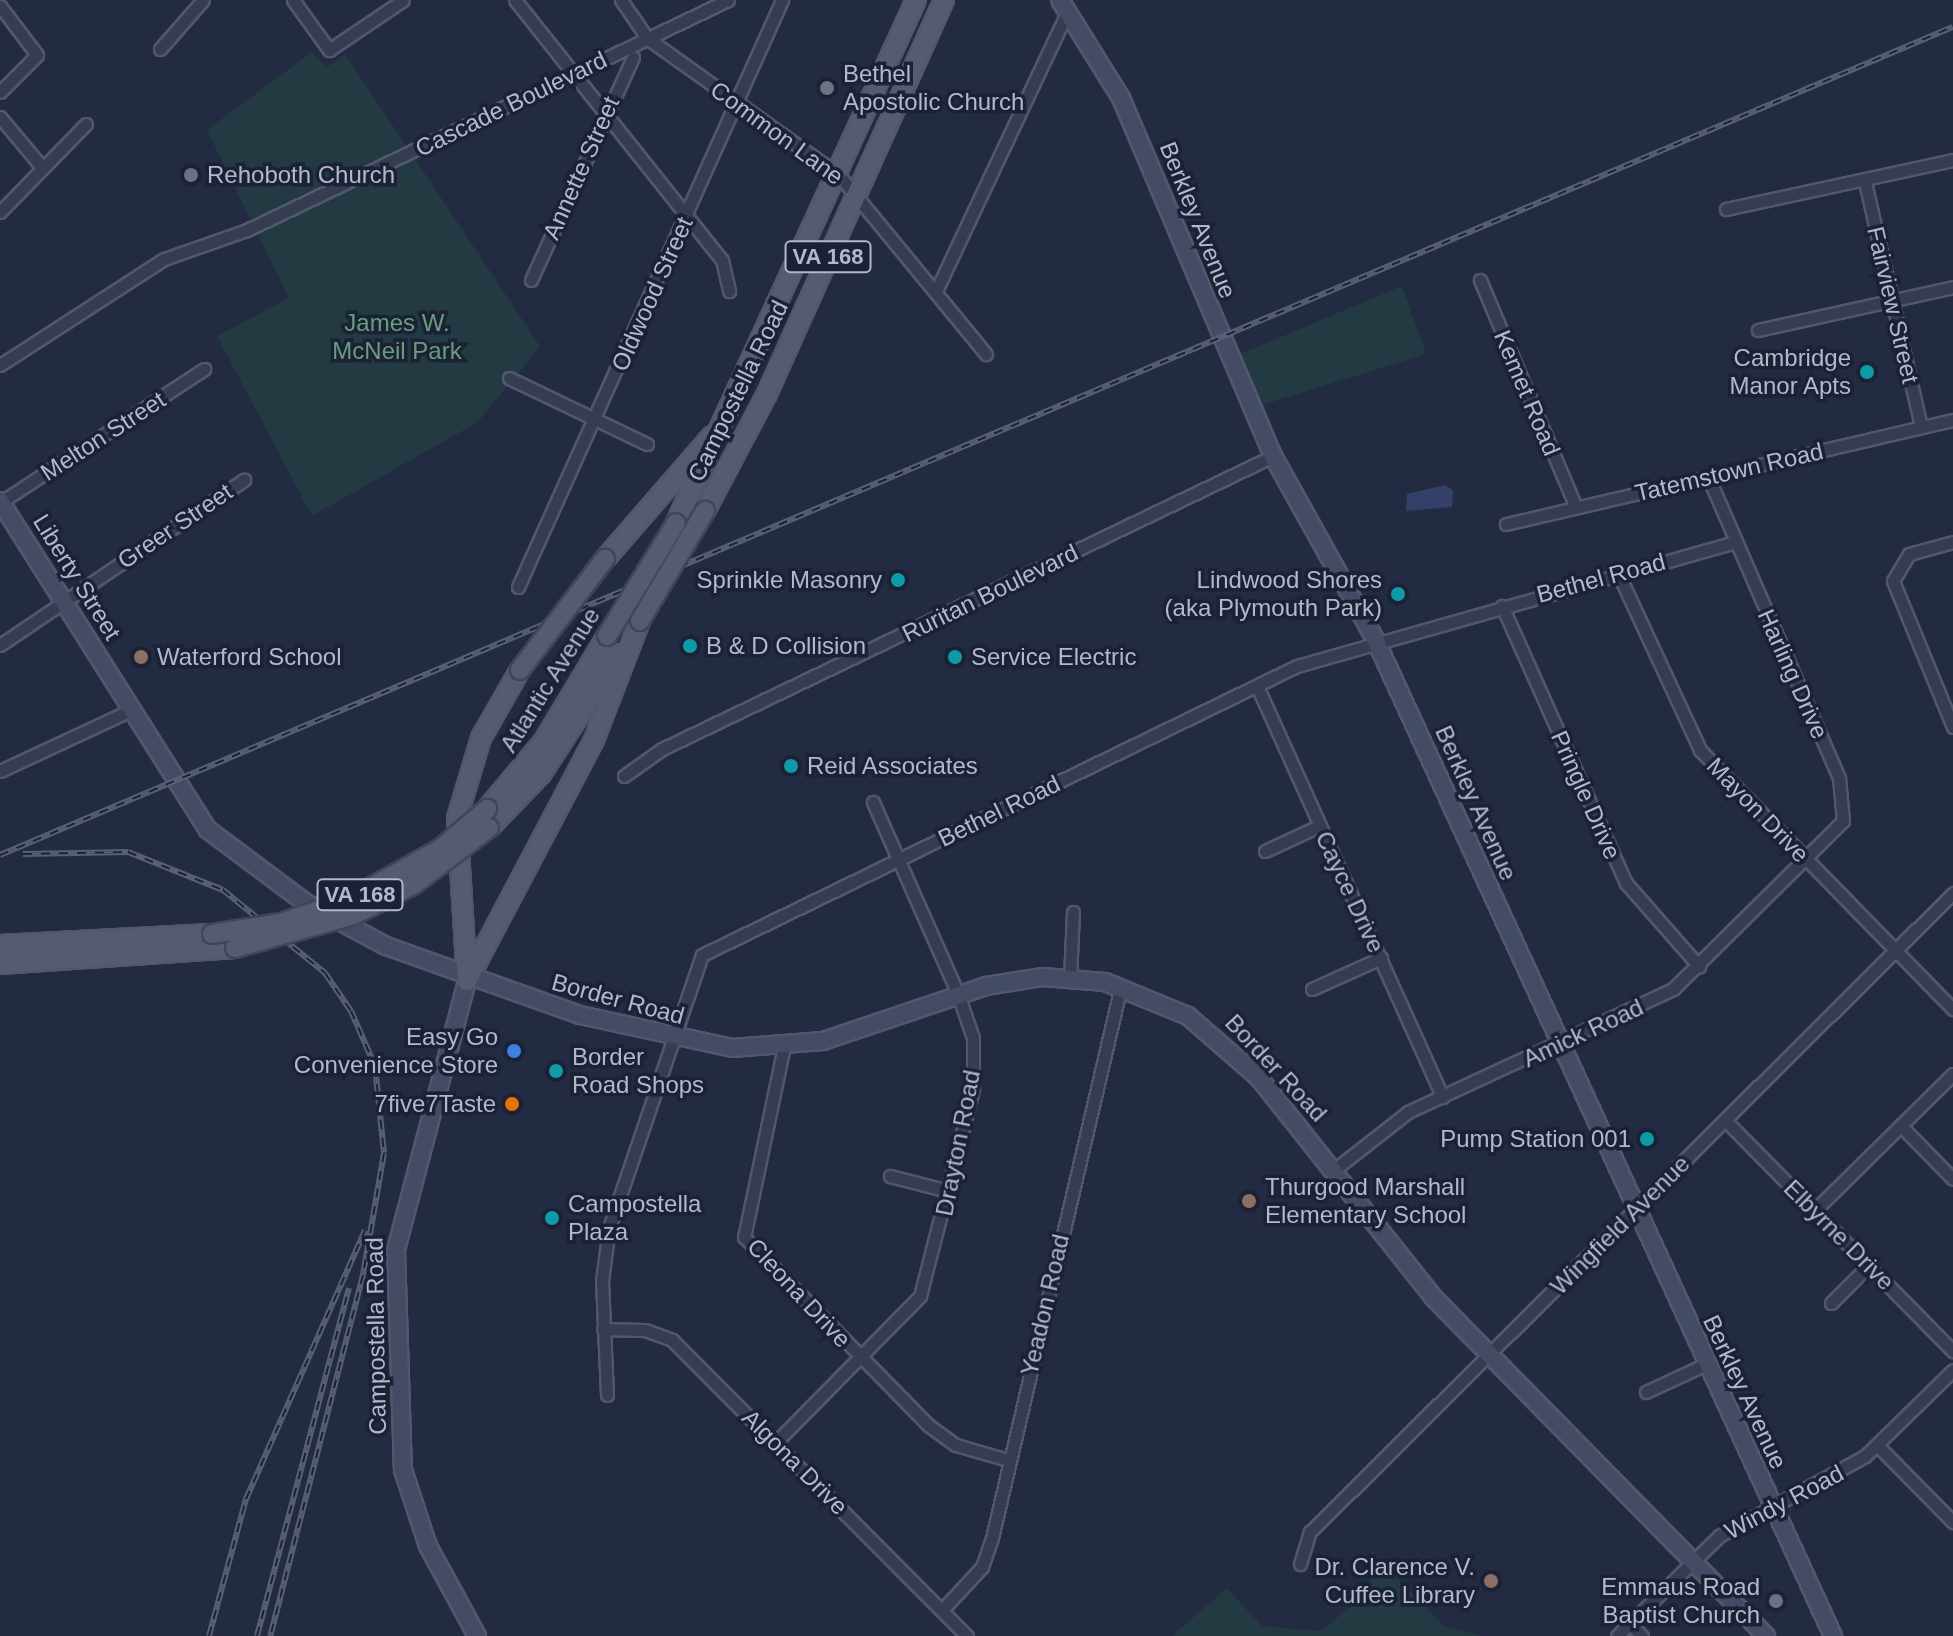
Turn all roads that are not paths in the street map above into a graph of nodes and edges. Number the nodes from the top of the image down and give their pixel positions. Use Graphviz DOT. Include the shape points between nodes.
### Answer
graph roads {
  1 [pos="202,0"];
  2 [pos="293,0"];
  3 [pos="403,0"];
  4 [pos="515,0"];
  5 [pos="621,0"];
  6 [pos="728,0"];
  7 [pos="782,0"];
  8 [pos="916,0"];
  9 [pos="944,0"];
  10 [pos="0,6"];
  11 [pos="1064,6"];
  12 [pos="647,38"];
  13 [pos="160,49"];
  14 [pos="633,57"];
  15 [pos="575,74"];
  16 [pos="0,92"];
  17 [pos="738,104"];
  18 [pos="604,112"];
  19 [pos="0,117"];
  20 [pos="86,124"];
  21 [pos="1953,160"];
  22 [pos="41,166"];
  23 [pos="838,174"];
  24 [pos="1865,182"];
  25 [pos="857,194"];
  26 [pos="1726,209"];
  27 [pos="0,212"];
  28 [pos="688,215"];
  29 [pos="531,280"];
  30 [pos="1480,280"];
  31 [pos="1953,287"];
  32 [pos="729,291"];
  33 [pos="936,291"];
  34 [pos="1892,301"];
  35 [pos="1758,330"];
  36 [pos="986,354"];
  37 [pos="0,365"];
  38 [pos="204,369"];
  39 [pos="509,378"];
  40 [pos="733,408"];
  41 [pos="595,418"];
  42 [pos="1953,420"];
  43 [pos="1921,427"];
  44 [pos="647,444"];
  45 [pos="1273,456"];
  46 [pos="1709,479"];
  47 [pos="244,480"];
  48 [pos="0,501"];
  49 [pos="1575,505"];
  50 [pos="1506,524"];
  51 [pos="1735,542"];
  52 [pos="1953,542"];
  53 [pos="1618,573"];
  54 [pos="518,587"];
  55 [pos="66,599"];
  56 [pos="1502,606"];
  57 [pos="640,621"];
  58 [pos="1376,641"];
  59 [pos="0,645"];
  60 [pos="1257,686"];
  61 [pos="131,710"];
  62 [pos="1953,727"];
  63 [pos="0,771"];
  64 [pos="624,776"];
  65 [pos="873,802"];
  66 [pos="488,818"];
  67 [pos="1319,826"];
  68 [pos="1265,851"];
  69 [pos="899,859"];
  70 [pos="1807,859"];
  71 [pos="1953,893"];
  72 [pos="1073,912"];
  73 [pos="0,945"];
  74 [pos="1896,951"];
  75 [pos="1381,958"];
  76 [pos="0,964"];
  77 [pos="1699,966"];
  78 [pos="1070,978"];
  79 [pos="467,981"];
  80 [pos="1121,986"];
  81 [pos="1312,989"];
  82 [pos="958,994"];
  83 [pos="1953,1009"];
  84 [pos="667,1039"];
  85 [pos="1559,1045"];
  86 [pos="784,1046"];
  87 [pos="1953,1074"];
  88 [pos="1443,1097"];
  89 [pos="1725,1120"];
  90 [pos="1901,1126"];
  91 [pos="1334,1170"];
  92 [pos="890,1176"];
  93 [pos="1953,1179"];
  94 [pos="948,1191"];
  95 [pos="1636,1210"];
  96 [pos="1815,1210"];
  97 [pos="1869,1265"];
  98 [pos="1831,1303"];
  99 [pos="603,1329"];
  100 [pos="1953,1351"];
  101 [pos="1488,1355"];
  102 [pos="860,1358"];
  103 [pos="1706,1364"];
  104 [pos="1953,1370"];
  105 [pos="1646,1392"];
  106 [pos="607,1395"];
  107 [pos="776,1442"];
  108 [pos="1878,1446"];
  109 [pos="1008,1460"];
  110 [pos="1771,1505"];
  111 [pos="1953,1522"];
  112 [pos="1692,1560"];
  113 [pos="1300,1564"];
  114 [pos="942,1610"];
  115 [pos="1630,1624"];
  116 [pos="477,1636"];
  117 [pos="967,1636"];
  118 [pos="1617,1636"];
  119 [pos="1642,1636"];
  120 [pos="1766,1636"];
  121 [pos="1833,1636"];
  1 -- 13 [label="street"];
  2 -- 3 [label="street" via="329,50"];
  4 -- 15 [label="street"];
  5 -- 12 [label="street, Common Lane"];
  6 -- 12 [label="street, Cascade Boulevard"];
  7 -- 17 [label="street, Oldwood Street"];
  8 -- 23 [label="main road, Campostella Road / VA 168"];
  9 -- 25 [label="main road, Campostella Road / VA 168"];
  10 -- 16 [label="street" via="37,55"];
  11 -- 33 [label="street"];
  11 -- 45 [label="street, Berkley Avenue" via="1121,98"];
  12 -- 15 [label="street, Cascade Boulevard"];
  12 -- 17 [label="street, Common Lane"];
  14 -- 18 [label="street, Annette Street"];
  15 -- 18 [label="street"];
  15 -- 37 [label="street, Cascade Boulevard" via="247,230 164,259"];
  17 -- 23 [label="street, Common Lane"];
  17 -- 28 [label="street, Oldwood Street"];
  18 -- 28 [label="street"];
  18 -- 29 [label="street, Annette Street"];
  19 -- 22 [label="street"];
  20 -- 22 [label="street"];
  21 -- 24 [label="street"];
  22 -- 27 [label="street"];
  23 -- 25 [label="street, Common Lane"];
  23 -- 40 [label="main road, Campostella Road / VA 168"];
  24 -- 26 [label="street"];
  24 -- 34 [label="street, Fairview Street"];
  25 -- 33 [label="street, Common Lane"];
  25 -- 57 [label="main road, Campostella Road / VA 168, bridge" via="766,396"];
  28 -- 32 [label="street" via="726,267"];
  28 -- 41 [label="street, Oldwood Street"];
  30 -- 49 [label="street, Kemet Road"];
  31 -- 34 [label="street"];
  33 -- 36 [label="street, Common Lane"];
  34 -- 35 [label="street"];
  34 -- 43 [label="street, Fairview Street"];
  38 -- 48 [label="street, Melton Street"];
  39 -- 41 [label="street"];
  40 -- 66 [label="main road, Atlantic Avenue / VA 168, bridge" via="676,523 544,741"];
  40 -- 79 [label="main road, bridge" via="605,559 520,670 481,738 457,818"];
  41 -- 44 [label="street"];
  41 -- 54 [label="street, Oldwood Street"];
  42 -- 43 [label="street, Tatemstown Road"];
  43 -- 46 [label="street, Tatemstown Road"];
  45 -- 58 [label="street, Berkley Avenue"];
  45 -- 64 [label="street, Ruritan Boulevard" via="662,749"];
  46 -- 49 [label="street, Tatemstown Road"];
  46 -- 51 [label="street, Harling Drive"];
  47 -- 55 [label="street, Greer Street"];
  48 -- 55 [label="street, Liberty Street"];
  49 -- 50 [label="street, Tatemstown Road"];
  51 -- 53 [label="street, Bethel Road"];
  51 -- 70 [label="street, Harling Drive" via="1846,797 1843,821"];
  52 -- 62 [label="street" via="1909,554 1893,581"];
  53 -- 56 [label="street, Bethel Road"];
  53 -- 70 [label="street, Mayon Drive" via="1700,750"];
  55 -- 59 [label="street, Greer Street"];
  55 -- 61 [label="street, Liberty Street"];
  56 -- 58 [label="street, Bethel Road"];
  56 -- 77 [label="street, Pringle Drive" via="1622,875"];
  57 -- 66 [label="main road, Atlantic Avenue / VA 168" via="562,745"];
  57 -- 79 [label="main road" via="590,750"];
  58 -- 60 [label="street, Bethel Road"];
  58 -- 85 [label="street, Berkley Avenue"];
  60 -- 67 [label="street, Cayce Drive"];
  60 -- 69 [label="street, Bethel Road"];
  61 -- 63 [label="street"];
  61 -- 79 [label="street, Liberty Street" via="190,808 243,861 350,929"];
  65 -- 69 [label="street, Drayton Road"];
  66 -- 73 [label="main road, Atlantic Avenue / VA 168, bridge" via="350,899 281,923 212,934"];
  66 -- 76 [label="main road, Atlantic Avenue / VA 168, bridge" via="413,885 354,915 235,948"];
  67 -- 68 [label="street"];
  67 -- 75 [label="street, Cayce Drive"];
  69 -- 82 [label="street, Drayton Road"];
  69 -- 84 [label="street, Bethel Road" via="702,955"];
  70 -- 74 [label="street, Mayon Drive"];
  70 -- 77 [label="street, Amick Road"];
  71 -- 74 [label="street, Wingfield Avenue"];
  72 -- 78 [label="street"];
  74 -- 83 [label="street, Mayon Drive"];
  74 -- 89 [label="street, Wingfield Avenue"];
  75 -- 81 [label="street"];
  75 -- 88 [label="street, Cayce Drive"];
  77 -- 85 [label="street, Amick Road" via="1660,997"];
  78 -- 80 [label="street, Border Road"];
  78 -- 82 [label="street, Border Road" via="1009,981"];
  79 -- 84 [label="street, Border Road"];
  79 -- 116 [label="street, Campostella Road" via="396,1250 403,1470 428,1546"];
  80 -- 91 [label="street, Border Road" via="1173,1007 1220,1038"];
  80 -- 109 [label="street, Yeadon Road"];
  82 -- 86 [label="street, Border Road" via="871,1029"];
  82 -- 94 [label="street, Drayton Road" via="975,1060"];
  84 -- 86 [label="street, Border Road"];
  84 -- 99 [label="street, Bethel Road" via="609,1228"];
  85 -- 88 [label="street, Amick Road"];
  85 -- 95 [label="street, Berkley Avenue"];
  86 -- 102 [label="street, Cleona Drive" via="744,1237"];
  87 -- 90 [label="street"];
  88 -- 91 [label="street, Amick Road" via="1397,1118"];
  89 -- 95 [label="street, Wingfield Avenue"];
  89 -- 96 [label="street, Elbyrne Drive"];
  90 -- 93 [label="street"];
  90 -- 96 [label="street"];
  91 -- 101 [label="street, Border Road"];
  92 -- 94 [label="street"];
  94 -- 102 [label="street, Drayton Road" via="920,1296"];
  95 -- 101 [label="street, Wingfield Avenue"];
  95 -- 103 [label="street, Berkley Avenue"];
  96 -- 97 [label="street, Elbyrne Drive"];
  97 -- 98 [label="street"];
  97 -- 100 [label="street, Elbyrne Drive"];
  99 -- 106 [label="street, Bethel Road"];
  99 -- 107 [label="street, Algona Drive" via="645,1330 672,1340"];
  101 -- 112 [label="street, Border Road"];
  101 -- 113 [label="street, Wingfield Avenue" via="1310,1532"];
  102 -- 107 [label="street, Drayton Road"];
  102 -- 109 [label="street, Cleona Drive" via="942,1437"];
  103 -- 105 [label="street"];
  103 -- 110 [label="street, Berkley Avenue"];
  104 -- 108 [label="street, Windy Road"];
  107 -- 114 [label="street, Algona Drive"];
  108 -- 110 [label="street, Windy Road"];
  108 -- 111 [label="street"];
  109 -- 114 [label="street, Yeadon Road" via="982,1567"];
  110 -- 112 [label="street, Windy Road"];
  110 -- 121 [label="street, Berkley Avenue"];
  112 -- 115 [label="street, Windy Road"];
  112 -- 120 [label="street, Border Road"];
  114 -- 117 [label="street, Algona Drive"];
  115 -- 118 [label="street, Windy Road"];
  115 -- 119 [label="street"];
}
